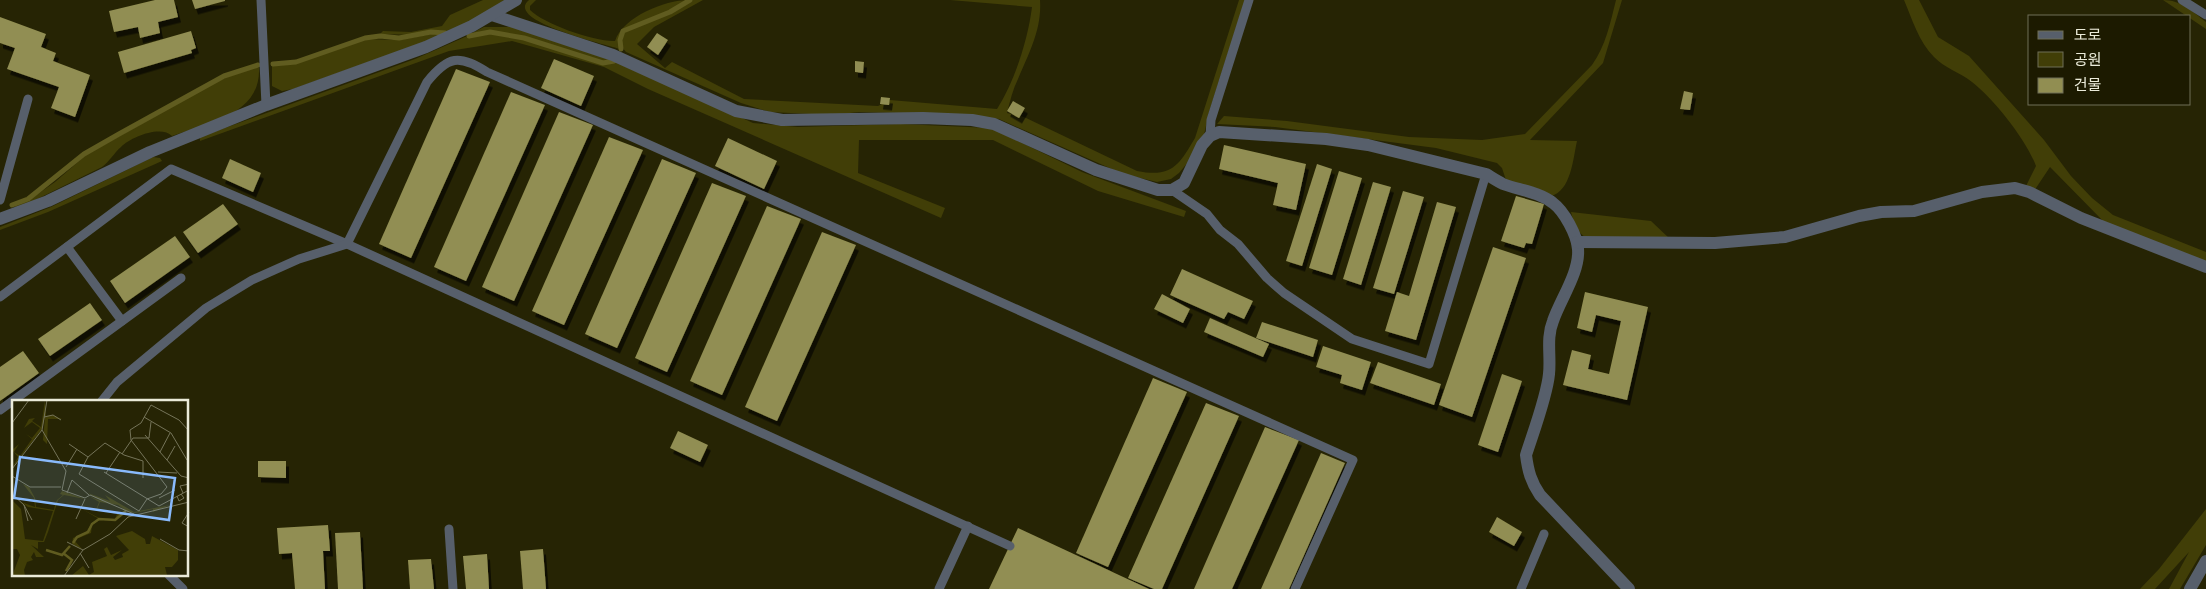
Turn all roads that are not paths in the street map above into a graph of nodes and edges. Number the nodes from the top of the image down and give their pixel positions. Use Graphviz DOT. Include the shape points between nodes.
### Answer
graph roads {
  1 [pos="261,0"];
  2 [pos="516,0"];
  3 [pos="1248,0"];
  4 [pos="2182,0"];
  5 [pos="492,15"];
  6 [pos="2206,15"];
  7 [pos="28,99"];
  8 [pos="266,105"];
  9 [pos="1210,136"];
  10 [pos="1486,174"];
  11 [pos="1172,190"];
  12 [pos="0,200"];
  13 [pos="0,219"];
  14 [pos="1577,242"];
  15 [pos="347,244"];
  16 [pos="67,247"];
  17 [pos="2206,267"];
  18 [pos="181,278"];
  19 [pos="0,297"];
  20 [pos="122,321"];
  21 [pos="14,400"];
  22 [pos="102,400"];
  23 [pos="12,401"];
  24 [pos="0,410"];
  25 [pos="968,526"];
  26 [pos="449,529"];
  27 [pos="1544,534"];
  28 [pos="1010,546"];
  29 [pos="2206,561"];
  30 [pos="170,576"];
  31 [pos="183,589"];
  32 [pos="453,589"];
  33 [pos="939,589"];
  34 [pos="1295,589"];
  35 [pos="1521,589"];
  36 [pos="1629,589"];
  37 [pos="2190,589"];
  1 -- 8 [label="lane"];
  2 -- 5 [label="street"];
  3 -- 9 [label="lane" via="1211,120"];
  4 -- 6 [label="lane"];
  5 -- 8 [label="street" via="426,48"];
  5 -- 11 [label="street" via="613,55 736,111 782,120 972,120 994,124 1136,185"];
  7 -- 12 [label="lane"];
  8 -- 13 [label="street"];
  9 -- 10 [label="street" via="1219,132 1326,139 1392,150"];
  9 -- 11 [label="street" via="1202,145 1184,183"];
  10 -- 11 [label="lane" via="1429,364 1352,338 1284,293 1207,214"];
  10 -- 14 [label="street" via="1553,203"];
  14 -- 17 [label="street" via="1715,243 1785,236 1858,216 1914,211 1982,192 2014,188"];
  14 -- 36 [label="street" via="1577,261 1552,322 1548,343 1549,374 1526,455 1531,481 1540,495"];
  15 -- 16 [label="lane" via="171,168"];
  15 -- 22 [label="lane" via="299,259 252,280 206,308 117,382"];
  15 -- 25 [label="lane"];
  15 -- 34 [label="lane" via="426,82 440,65 455,59 472,62 487,72 617,131 1353,460"];
  16 -- 19 [label="lane"];
  16 -- 20 [label="lane"];
  18 -- 20 [label="lane"];
  20 -- 21 [label="lane"];
  23 -- 24 [label="lane"];
  25 -- 28 [label="lane"];
  25 -- 33 [label="lane"];
  26 -- 32 [label="lane"];
  27 -- 35 [label="lane"];
  29 -- 37 [label="street"];
  30 -- 31 [label="lane"];
}
